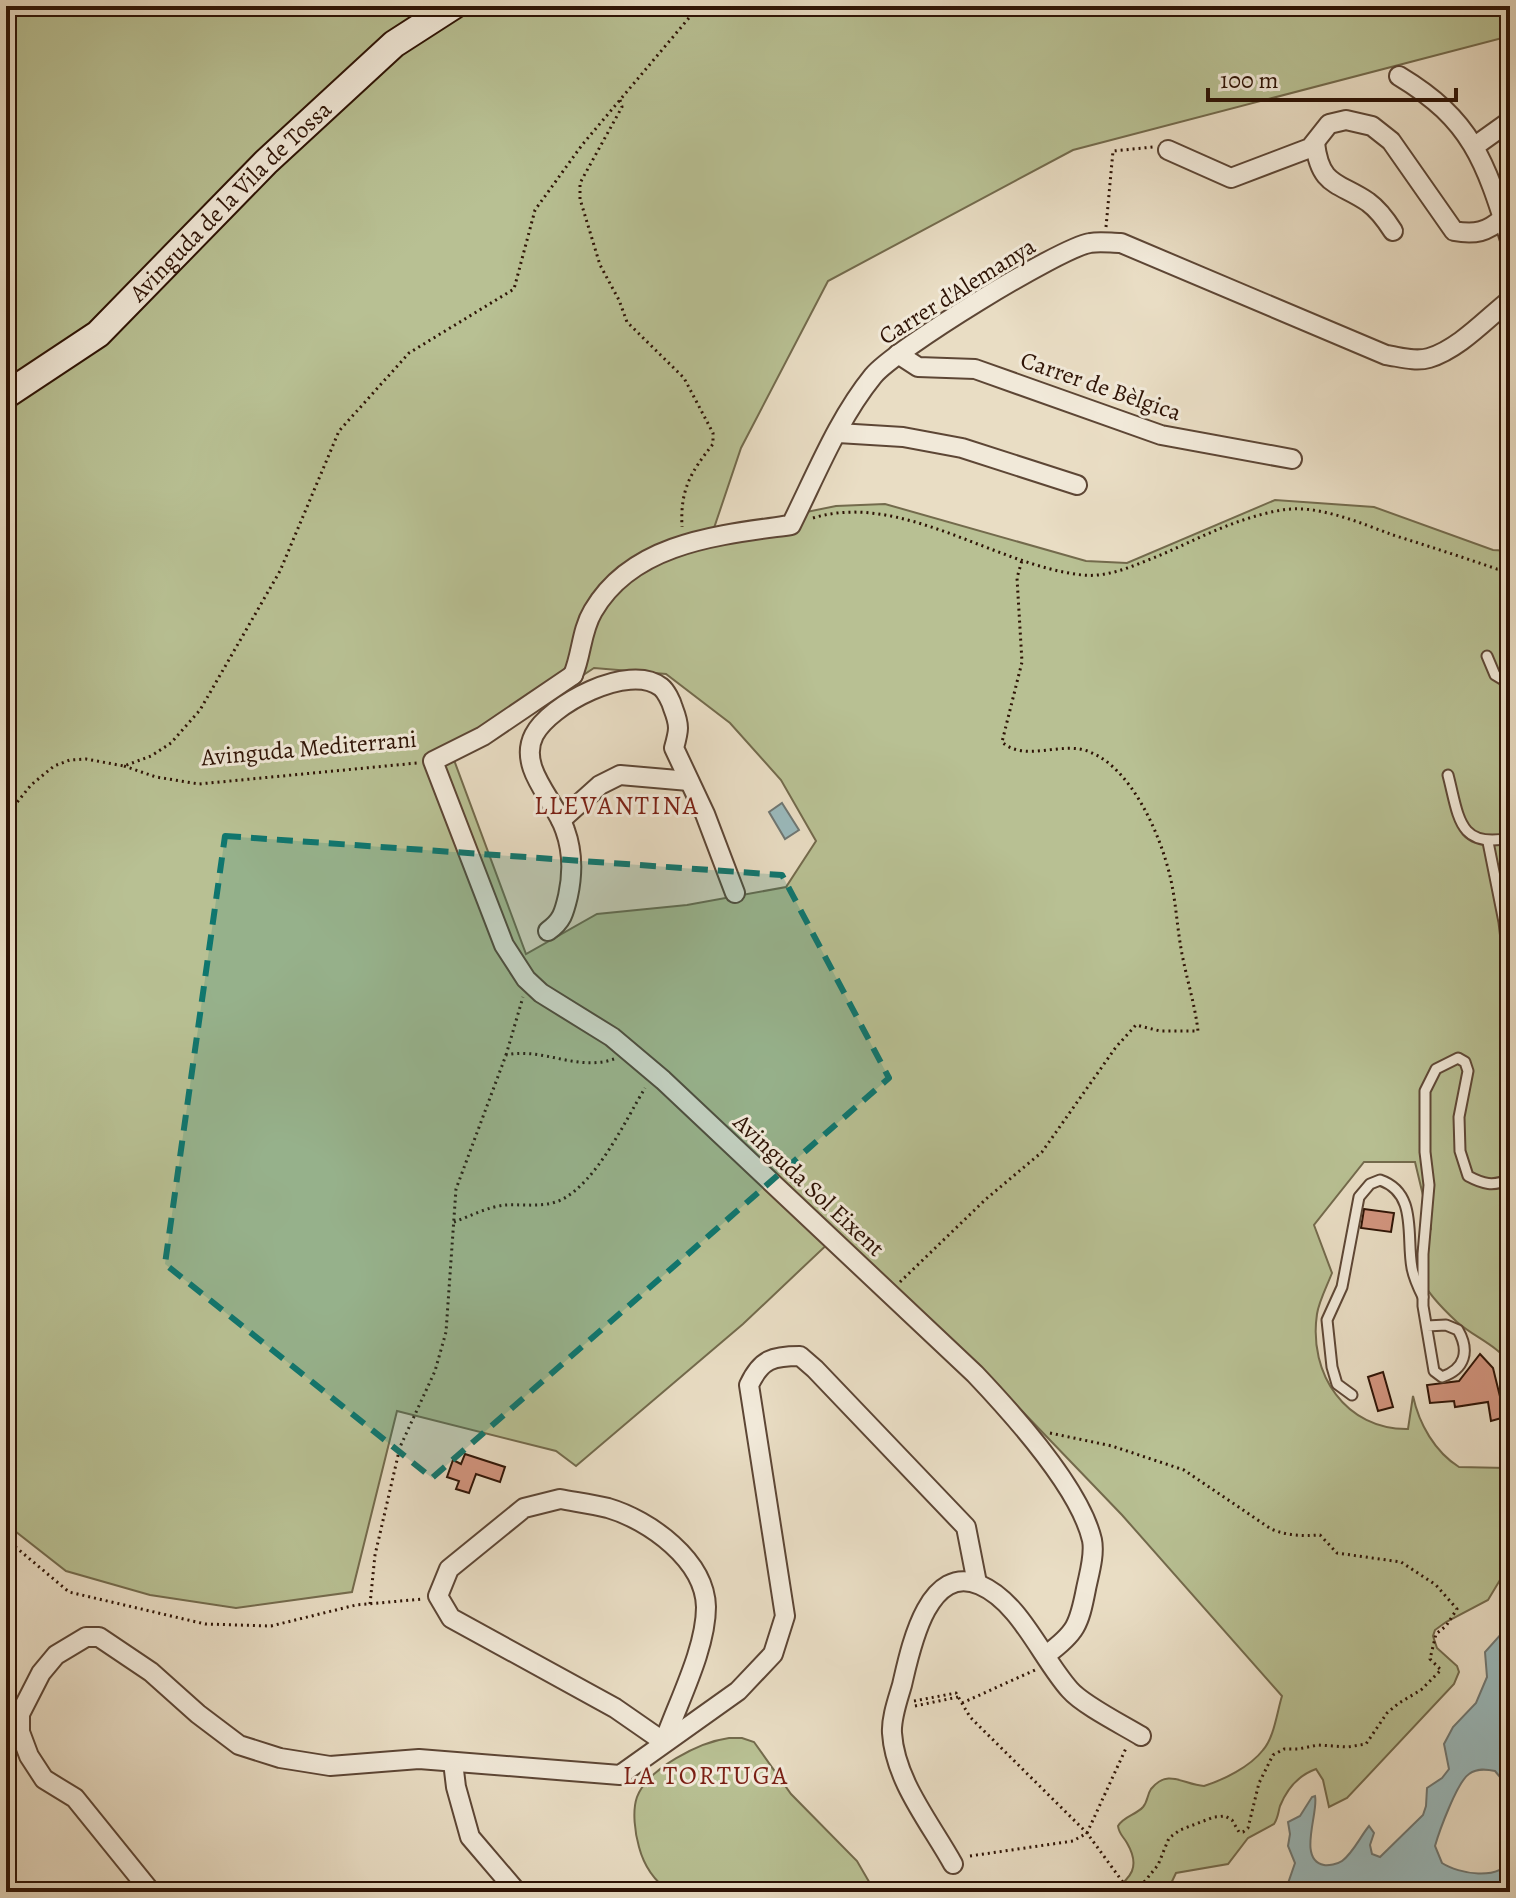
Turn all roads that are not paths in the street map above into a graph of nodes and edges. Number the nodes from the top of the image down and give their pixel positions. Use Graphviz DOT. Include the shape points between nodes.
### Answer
graph roads {
  1 [pos="453,6"];
  2 [pos="1399,76"];
  3 [pos="1510,121"];
  4 [pos="1315,143"];
  5 [pos="1475,146"];
  6 [pos="1168,150"];
  7 [pos="1503,218"];
  8 [pos="1393,231"];
  9 [pos="1510,240"];
  10 [pos="1510,300"];
  11 [pos="898,354"];
  12 [pos="6,395"];
  13 [pos="838,433"];
  14 [pos="1292,459"];
  15 [pos="1077,485"];
  16 [pos="1487,656"];
  17 [pos="573,675"];
  18 [pos="1510,684"];
  19 [pos="586,692"];
  20 [pos="433,761"];
  21 [pos="1448,775"];
  22 [pos="689,781"];
  23 [pos="561,820"];
  24 [pos="1510,838"];
  25 [pos="1488,842"];
  26 [pos="735,893"];
  27 [pos="548,931"];
  28 [pos="1510,973"];
  29 [pos="1510,1179"];
  30 [pos="1424,1300"];
  31 [pos="1427,1326"];
  32 [pos="1352,1395"];
  33 [pos="977,1583"];
  34 [pos="1042,1662"];
  35 [pos="1138,1734"];
  36 [pos="664,1742"];
  37 [pos="453,1762"];
  38 [pos="953,1864"];
  39 [pos="151,1892"];
  40 [pos="517,1892"];
  1 -- 12 [label="main road, Avinguda de la Vila de Tossa" via="394,44 266,162 98,334"];
  2 -- 5 [label="street" via="1430,94"];
  3 -- 5 [label="street"];
  4 -- 6 [label="street" via="1231,178"];
  4 -- 7 [label="street" via="1329,124 1346,120 1372,126 1391,141 1454,231 1490,230"];
  4 -- 8 [label="street" via="1329,181 1367,202"];
  5 -- 7 [label="street"];
  7 -- 9 [label="street"];
  10 -- 11 [label="street, Carrer d'Alemanya" via="1453,346 1412,360 1386,355 1121,243 1090,243 1062,253"];
  11 -- 13 [label="street, Carrer d'Alemanya" via="875,374"];
  11 -- 14 [label="street, Carrer de Bèlgica" via="918,367 975,369 1161,435"];
  13 -- 15 [label="street" via="962,448"];
  13 -- 17 [label="street, Carrer d'Alemanya" via="791,525 711,536 659,553 619,576 593,611"];
  16 -- 18 [label="lane" via="1495,675"];
  17 -- 19 [label="street"];
  17 -- 20 [label="street, Avinguda Mediterrani" via="483,736"];
  19 -- 22 [label="street" via="639,680 660,687 680,726 674,748"];
  19 -- 23 [label="street" via="539,726 530,744 533,769"];
  20 -- 34 [label="street, Avinguda Sol Eixent" via="504,945 531,983 628,1048 975,1374 1022,1426 1075,1499 1093,1543 1080,1620"];
  21 -- 25 [label="lane" via="1463,823 1473,838"];
  22 -- 23 [label="street" via="620,775 600,785"];
  22 -- 26 [label="street"];
  23 -- 27 [label="street" via="572,878 561,921"];
  24 -- 25 [label="lane"];
  25 -- 28 [label="lane"];
  29 -- 30 [label="lane" via="1497,1185 1468,1176 1460,1151 1459,1117 1468,1071 1458,1058 1443,1064 1425,1091 1429,1185"];
  30 -- 31 [label="lane"];
  30 -- 32 [label="lane" via="1413,1273 1404,1200 1394,1185 1380,1180 1370,1184 1359,1197 1342,1287 1327,1320 1337,1384"];
  31 -- 31 [label="lane" via="1458,1330 1466,1352 1454,1373 1442,1377 1434,1371"];
  33 -- 34 [label="street" via="997,1595"];
  33 -- 36 [label="street" via="966,1527 815,1369 800,1356 778,1356 764,1363 749,1385 785,1616 773,1654 738,1691"];
  33 -- 38 [label="street" via="954,1582 921,1616 892,1731 908,1788"];
  34 -- 35 [label="street" via="1071,1691"];
  36 -- 36 [label="street" via="701,1641 706,1605 694,1568 657,1530 609,1508 560,1499 524,1508 449,1569 438,1596 451,1618 615,1708"];
  36 -- 37 [label="street" via="620,1775"];
  37 -- 39 [label="street" via="395,1759 330,1766 239,1745 151,1672 99,1637 86,1637 56,1655 41,1673 20,1714 20,1732 44,1779 75,1798"];
  37 -- 40 [label="street" via="470,1837"];
}
